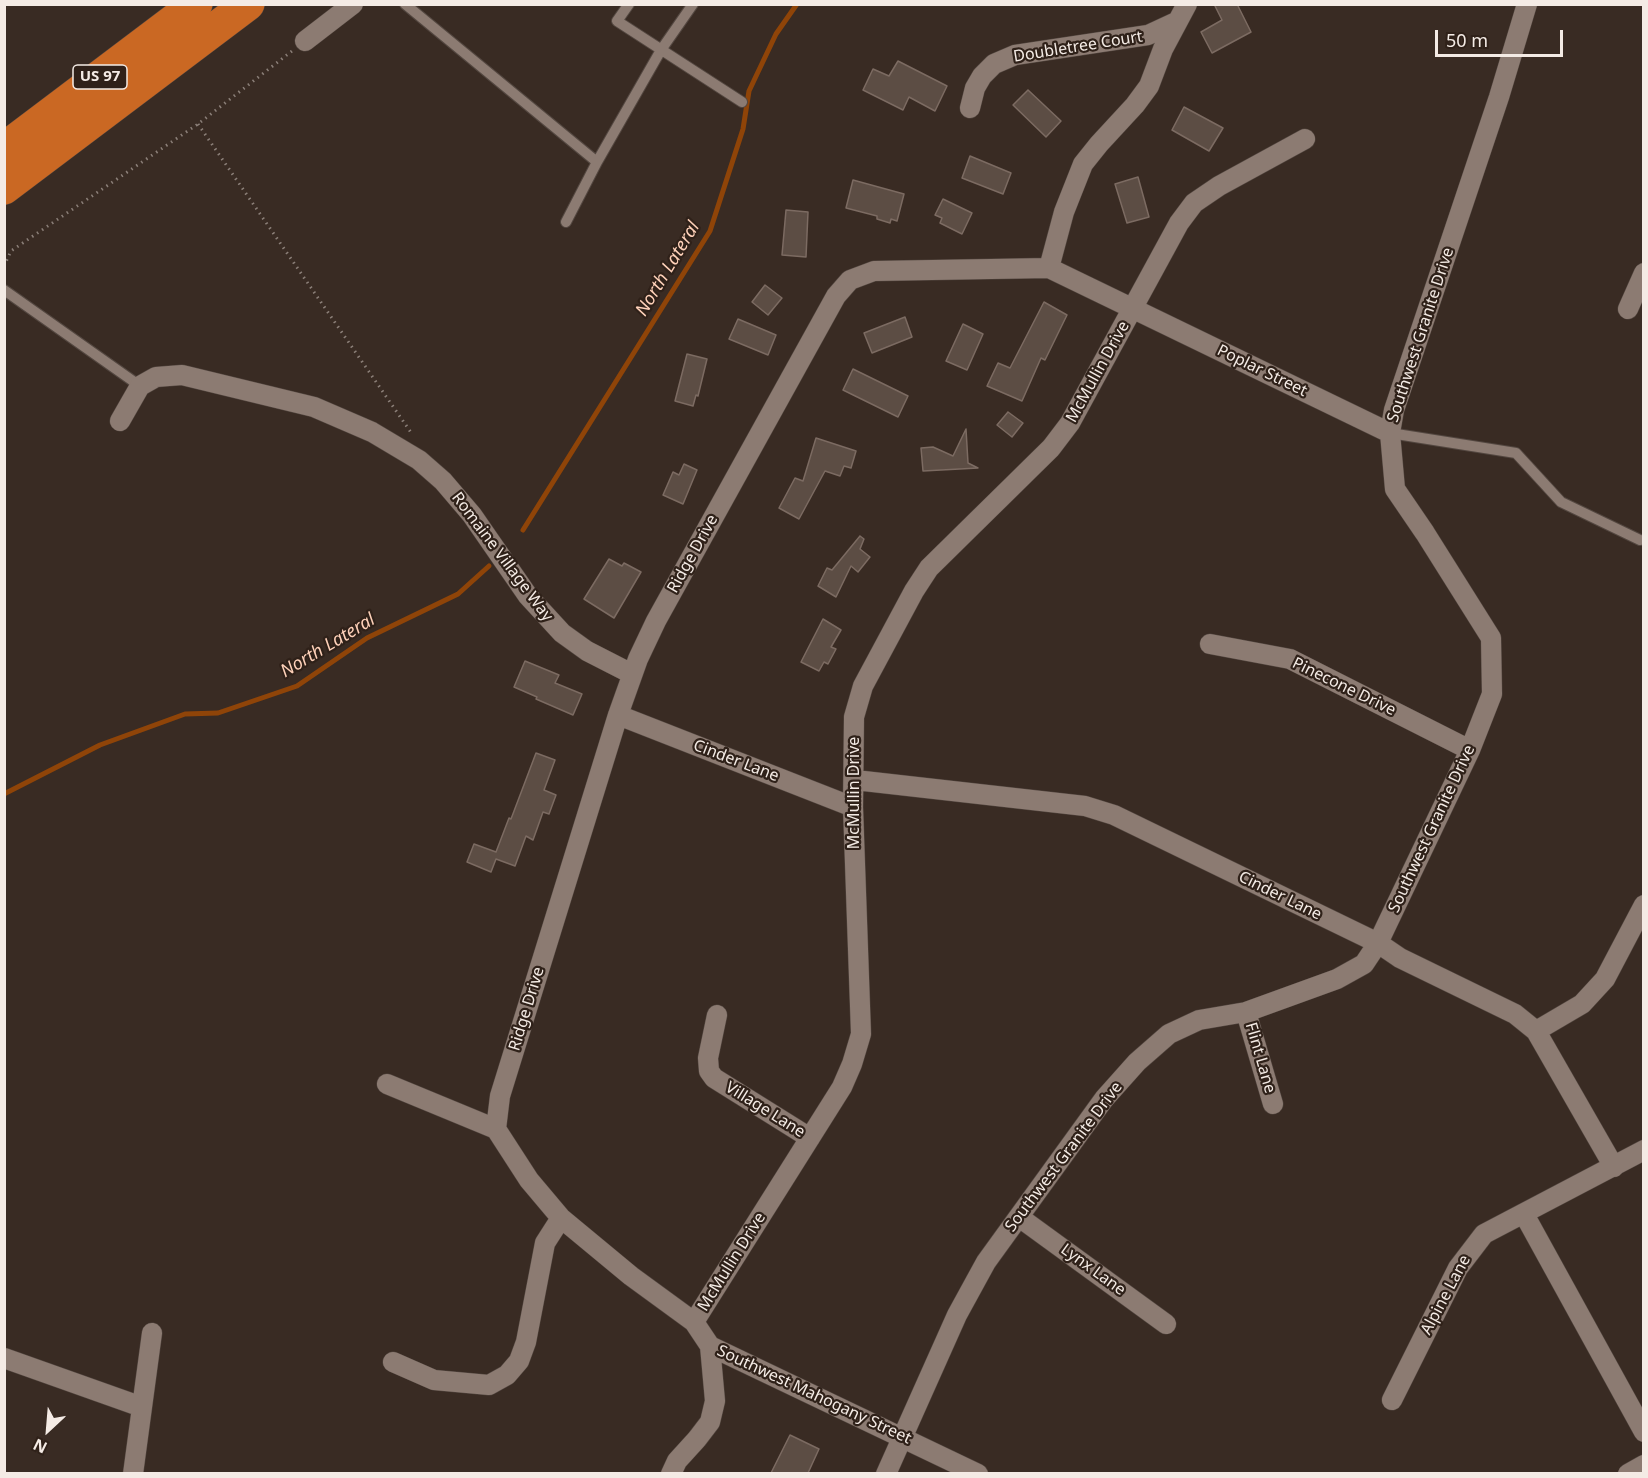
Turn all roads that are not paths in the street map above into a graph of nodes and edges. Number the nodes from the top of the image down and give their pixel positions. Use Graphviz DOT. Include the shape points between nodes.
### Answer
graph roads {
  1 [pos="196,4"];
  2 [pos="248,4"];
  3 [pos="353,4"];
  4 [pos="405,4"];
  5 [pos="629,4"];
  6 [pos="693,4"];
  7 [pos="1187,4"];
  8 [pos="1527,4"];
  9 [pos="1176,22"];
  10 [pos="305,41"];
  11 [pos="661,51"];
  12 [pos="742,102"];
  13 [pos="970,108"];
  14 [pos="95,119"];
  15 [pos="1305,139"];
  16 [pos="4,149"];
  17 [pos="597,162"];
  18 [pos="4,188"];
  19 [pos="4,207"];
  20 [pos="566,222"];
  21 [pos="1049,268"];
  22 [pos="1644,273"];
  23 [pos="4,290"];
  24 [pos="1133,309"];
  25 [pos="1628,309"];
  26 [pos="140,386"];
  27 [pos="120,421"];
  28 [pos="1390,434"];
  29 [pos="1640,540"];
  30 [pos="1210,644"];
  31 [pos="632,674"];
  32 [pos="618,715"];
  33 [pos="1470,750"];
  34 [pos="855,780"];
  35 [pos="853,807"];
  36 [pos="1644,904"];
  37 [pos="1378,943"];
  38 [pos="1246,1012"];
  39 [pos="717,1015"];
  40 [pos="1536,1031"];
  41 [pos="387,1084"];
  42 [pos="1273,1104"];
  43 [pos="496,1129"];
  44 [pos="810,1138"];
  45 [pos="1644,1150"];
  46 [pos="1614,1167"];
  47 [pos="1524,1214"];
  48 [pos="1019,1217"];
  49 [pos="561,1218"];
  50 [pos="694,1322"];
  51 [pos="1166,1324"];
  52 [pos="152,1333"];
  53 [pos="710,1346"];
  54 [pos="4,1358"];
  55 [pos="393,1362"];
  56 [pos="1392,1400"];
  57 [pos="142,1407"];
  58 [pos="1644,1432"];
  59 [pos="903,1437"];
  60 [pos="1644,1465"];
  61 [pos="133,1473"];
  62 [pos="671,1473"];
  63 [pos="886,1473"];
  64 [pos="978,1473"];
  65 [pos="1628,1473"];
  1 -- 16 [label="highway, US 97"];
  2 -- 14 [label="highway, US 97"];
  3 -- 10 [label="street"];
  4 -- 17 [label="lane"];
  5 -- 11 [label="lane" via="617,21"];
  6 -- 11 [label="lane"];
  7 -- 9 [label="street"];
  8 -- 28 [label="street, Southwest Granite Drive" via="1394,410"];
  9 -- 13 [label="street, Doubletree Court" via="1148,35 1015,55 994,64 982,75"];
  9 -- 21 [label="street" via="1149,86 1083,165 1064,212"];
  11 -- 12 [label="lane"];
  11 -- 17 [label="lane"];
  14 -- 18 [label="highway, US 97"];
  14 -- 19 [label="highway"];
  15 -- 24 [label="street, McMullin Drive" via="1194,203 1179,223"];
  17 -- 20 [label="lane"];
  21 -- 24 [label="street, Ridge Drive"];
  21 -- 31 [label="street, Ridge Drive" via="874,271 850,280 836,296 656,621"];
  22 -- 25 [label="street"];
  23 -- 26 [label="lane"];
  24 -- 28 [label="street, Poplar Street"];
  24 -- 34 [label="street, McMullin Drive" via="1071,423 1051,448 929,568 914,591 863,687 854,717"];
  26 -- 27 [label="street"];
  26 -- 31 [label="street, Romaine Village Way" via="156,377 182,375 314,407 372,432 419,460 443,481 472,515 528,596 562,633"];
  28 -- 29 [label="lane" via="1516,453 1561,502"];
  28 -- 33 [label="street, Southwest Granite Drive" via="1395,489 1491,638 1492,694"];
  30 -- 33 [label="street, Pinecone Drive" via="1290,659"];
  31 -- 32 [label="street, Ridge Drive"];
  32 -- 35 [label="street, Cinder Lane"];
  32 -- 43 [label="street, Ridge Drive" via="500,1096"];
  33 -- 37 [label="street, Southwest Granite Drive"];
  34 -- 35 [label="street, McMullin Drive"];
  34 -- 37 [label="street, Cinder Lane" via="1085,806 1114,815"];
  35 -- 44 [label="street, McMullin Drive" via="861,1034 842,1088"];
  36 -- 40 [label="street" via="1605,979 1582,1004"];
  37 -- 38 [label="street, Southwest Granite Drive" via="1364,964 1337,979"];
  37 -- 40 [label="street, Cinder Lane" via="1400,958 1515,1014"];
  38 -- 42 [label="street, Flint Lane"];
  38 -- 48 [label="street, Southwest Granite Drive" via="1199,1020 1169,1034 1137,1062 1104,1099"];
  39 -- 44 [label="street, Village Lane" via="708,1058 714,1078"];
  40 -- 46 [label="street, Cinder Lane"];
  41 -- 43 [label="street"];
  43 -- 49 [label="street, Southwest Mahogany Street" via="528,1180"];
  44 -- 50 [label="street, McMullin Drive"];
  45 -- 46 [label="street, Alpine Lane"];
  46 -- 47 [label="street, Alpine Lane"];
  47 -- 56 [label="street, Alpine Lane" via="1484,1234 1472,1248 1458,1268"];
  47 -- 58 [label="street"];
  48 -- 51 [label="street, Lynx Lane"];
  48 -- 59 [label="street, Southwest Granite Drive" via="971,1287"];
  49 -- 50 [label="street, Southwest Mahogany Street"];
  49 -- 55 [label="street" via="545,1244 526,1342 519,1361 507,1375 489,1385 434,1380"];
  50 -- 53 [label="street, Southwest Mahogany Street"];
  52 -- 57 [label="street"];
  53 -- 59 [label="street, Southwest Mahogany Street"];
  53 -- 62 [label="street" via="715,1401 710,1422"];
  54 -- 57 [label="street"];
  57 -- 61 [label="street"];
  59 -- 63 [label="street, Southwest Granite Drive"];
  59 -- 64 [label="street, Southwest Mahogany Street"];
  60 -- 65 [label="street"];
}
